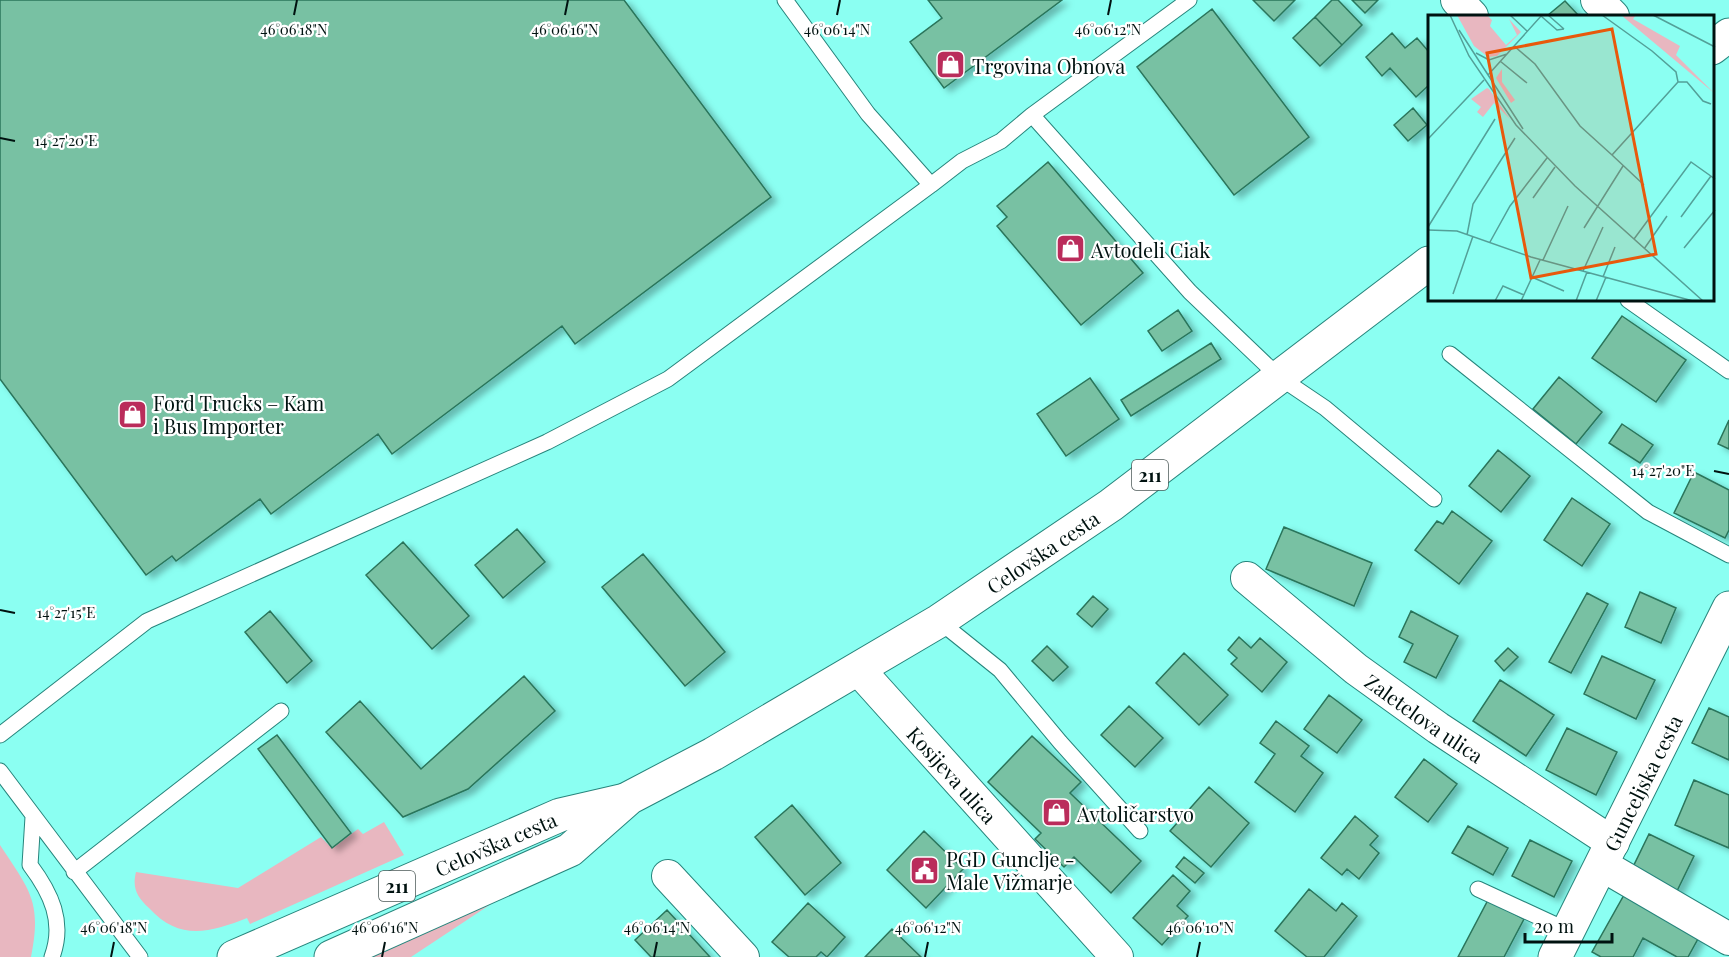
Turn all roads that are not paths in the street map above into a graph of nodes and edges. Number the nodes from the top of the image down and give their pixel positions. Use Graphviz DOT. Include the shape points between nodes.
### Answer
graph roads {
  1 [pos="785,0"];
  2 [pos="1189,0"];
  3 [pos="1457,0"];
  4 [pos="1597,0"];
  5 [pos="1471,15"];
  6 [pos="1612,15"];
  7 [pos="1729,36"];
  8 [pos="1714,47"];
  9 [pos="1032,115"];
  10 [pos="931,185"];
  11 [pos="1428,264"];
  12 [pos="1631,302"];
  13 [pos="1450,354"];
  14 [pos="1729,370"];
  15 [pos="1279,377"];
  16 [pos="1434,499"];
  17 [pos="1729,555"];
  18 [pos="1247,578"];
  19 [pos="1729,608"];
  20 [pos="939,621"];
  21 [pos="859,670"];
  22 [pos="281,711"];
  23 [pos="0,735"];
  24 [pos="0,771"];
  25 [pos="629,798"];
  26 [pos="33,817"];
  27 [pos="1140,831"];
  28 [pos="1607,854"];
  29 [pos="74,872"];
  30 [pos="668,876"];
  31 [pos="1478,889"];
  32 [pos="1729,939"];
  33 [pos="1562,944"];
  34 [pos="52,957"];
  35 [pos="140,957"];
  36 [pos="234,957"];
  37 [pos="331,957"];
  38 [pos="743,957"];
  39 [pos="1117,957"];
  1 -- 10 [label="lane" via="868,114"];
  2 -- 9 [label="lane"];
  3 -- 5 [label="street"];
  4 -- 6 [label="street"];
  7 -- 8 [label="main road"];
  9 -- 10 [label="lane" via="1001,141 962,161"];
  9 -- 15 [label="lane" via="1190,292"];
  10 -- 23 [label="lane" via="668,379 547,442 147,621"];
  11 -- 15 [label="main road, Celovška cesta / 211"];
  12 -- 14 [label="lane"];
  13 -- 17 [label="lane" via="1648,512"];
  15 -- 16 [label="lane" via="1325,408"];
  15 -- 20 [label="main road, Celovška cesta / 211" via="1110,505"];
  18 -- 28 [label="street, Zaletelova ulica" via="1356,669"];
  19 -- 28 [label="main road, Gunceljska cesta"];
  20 -- 21 [label="main road, Celovška cesta / 211"];
  20 -- 27 [label="lane" via="1000,670"];
  21 -- 25 [label="main road, Celovška cesta / 211"];
  21 -- 39 [label="street, Kosijeva ulica"];
  22 -- 29 [label="lane"];
  24 -- 26 [label="lane"];
  25 -- 36 [label="main road, Celovška cesta / 211" via="560,815"];
  25 -- 37 [label="main road, Celovška cesta / 211" via="570,850"];
  26 -- 29 [label="lane"];
  26 -- 34 [label="lane" via="30,865 48,889 58,920"];
  28 -- 32 [label="street, Zaletelova ulica"];
  28 -- 33 [label="main road, Gunceljska cesta"];
  29 -- 35 [label="lane"];
  30 -- 38 [label="street"];
  31 -- 33 [label="lane"];
}
